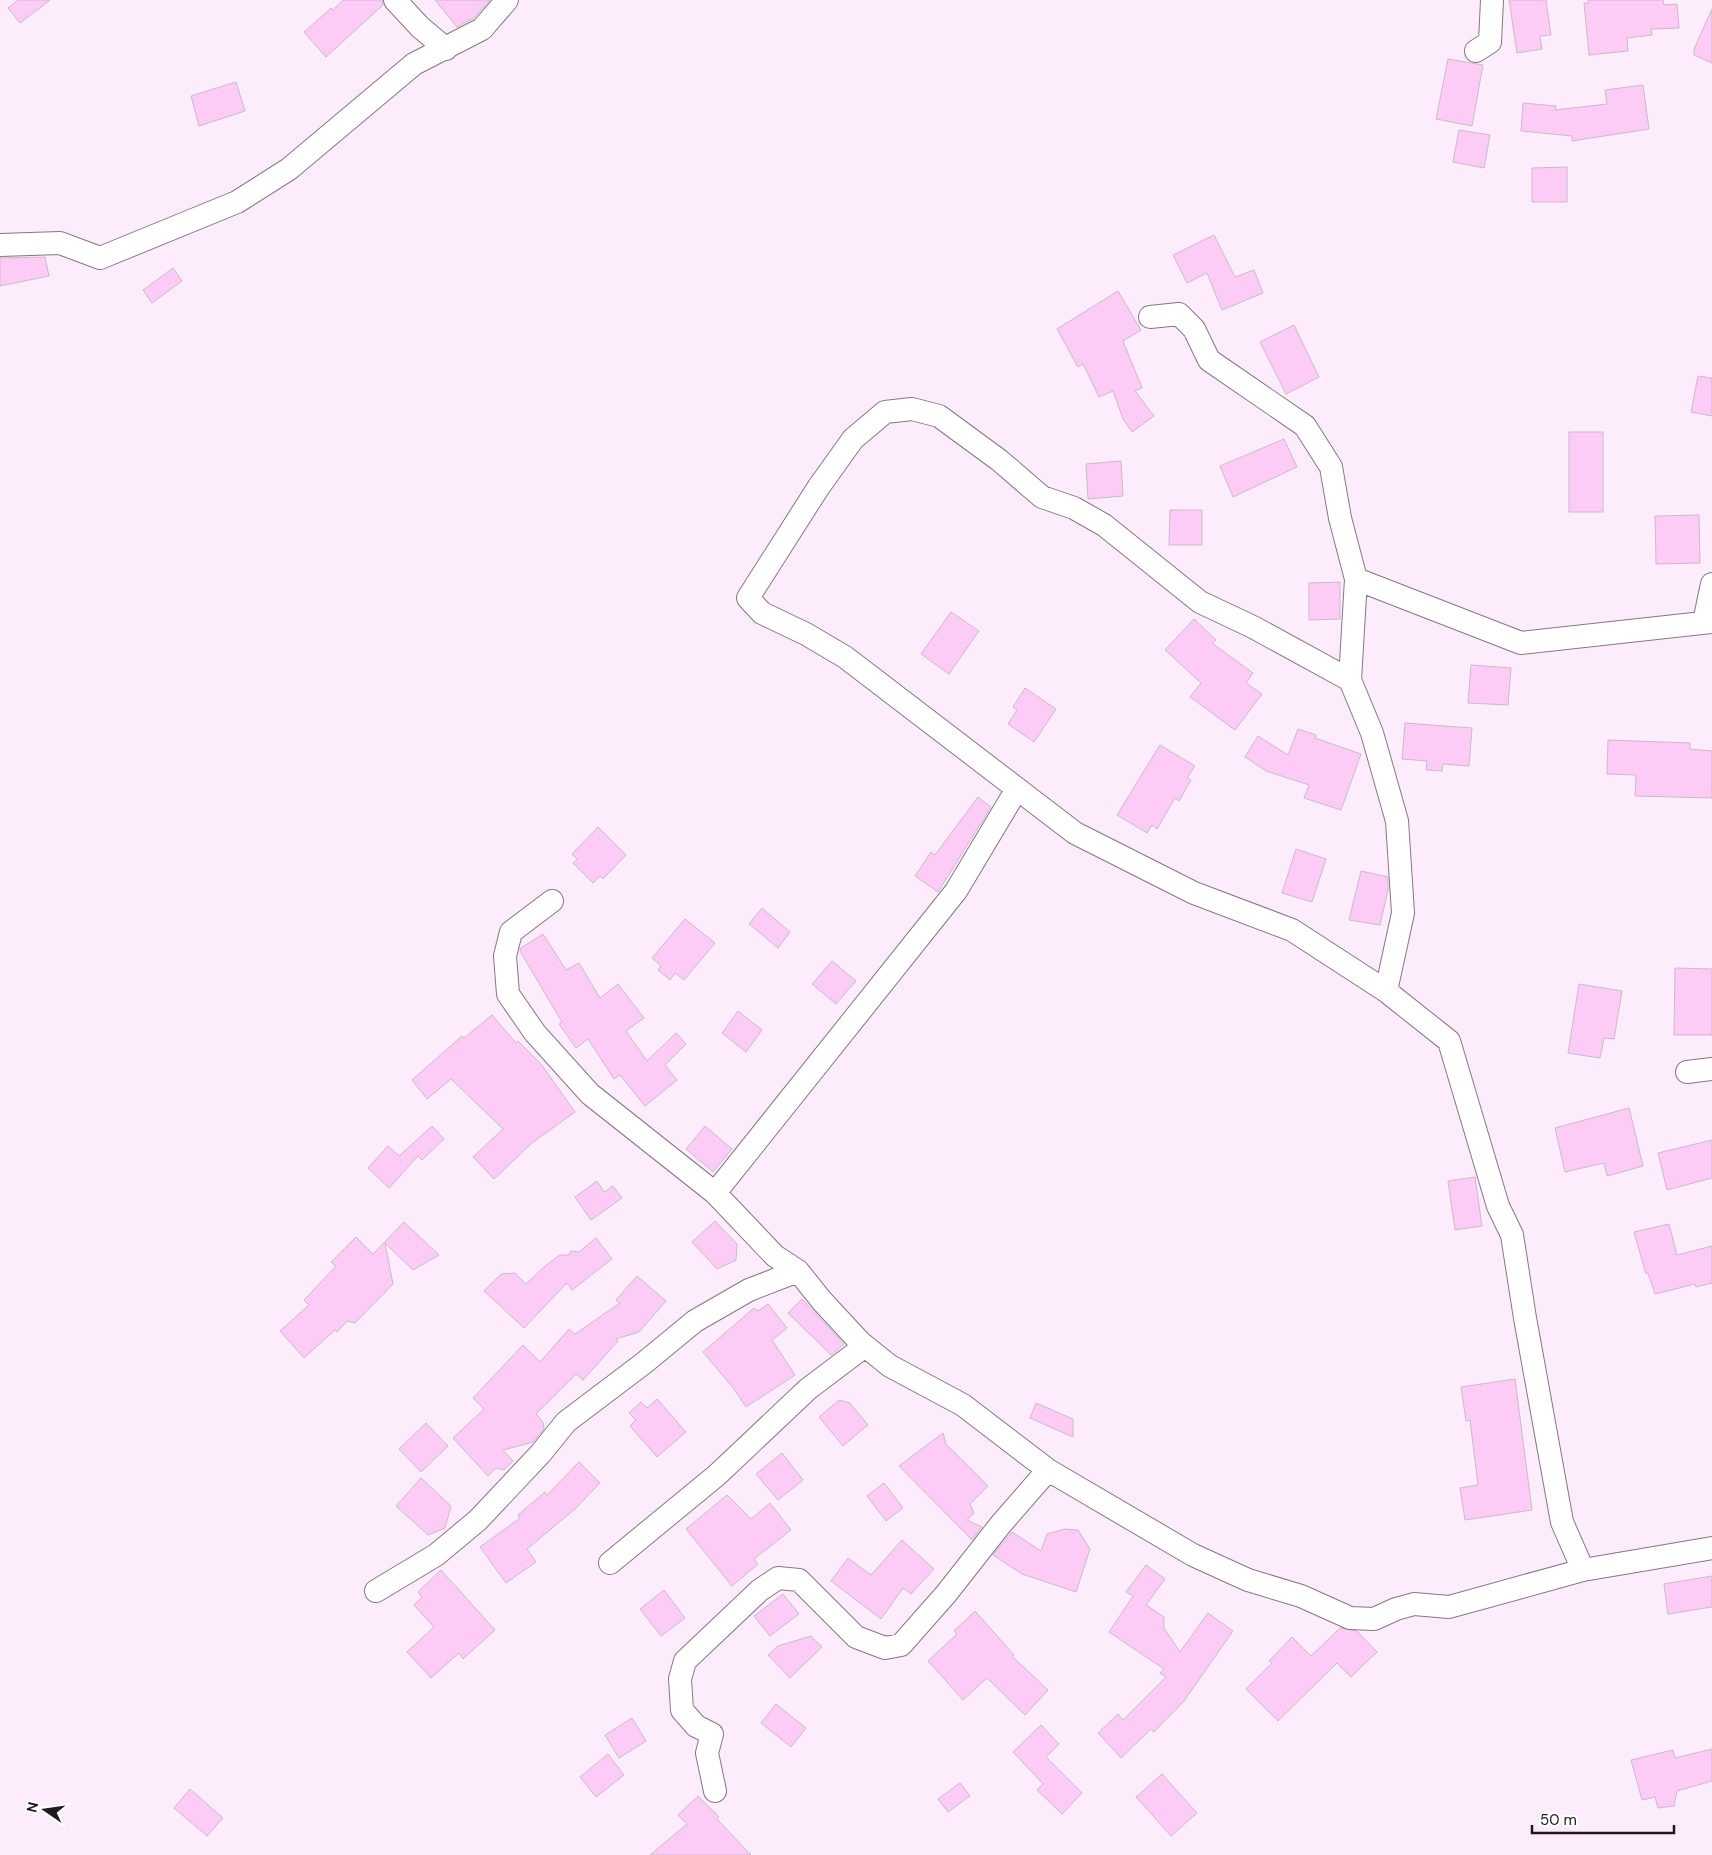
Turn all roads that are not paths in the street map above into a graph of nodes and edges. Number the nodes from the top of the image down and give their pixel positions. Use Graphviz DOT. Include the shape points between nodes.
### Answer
graph roads {
  1 [pos="395,0"];
  2 [pos="507,0"];
  3 [pos="1492,0"];
  4 [pos="446,49"];
  5 [pos="1476,51"];
  6 [pos="0,245"];
  7 [pos="1150,316"];
  8 [pos="1356,580"];
  9 [pos="1712,584"];
  10 [pos="1708,622"];
  11 [pos="1350,680"];
  12 [pos="1017,789"];
  13 [pos="552,900"];
  14 [pos="1386,991"];
  15 [pos="1712,1069"];
  16 [pos="1687,1072"];
  17 [pos="715,1193"];
  18 [pos="798,1271"];
  19 [pos="865,1346"];
  20 [pos="1048,1470"];
  21 [pos="1712,1548"];
  22 [pos="610,1563"];
  23 [pos="1583,1570"];
  24 [pos="376,1591"];
  25 [pos="715,1791"];
  1 -- 4 [label="street"];
  2 -- 4 [label="street" via="482,29"];
  3 -- 5 [label="street" via="1490,42"];
  4 -- 6 [label="street" via="414,64 289,169 238,202 100,258 60,243"];
  7 -- 8 [label="street" via="1179,314 1194,329 1209,360 1305,426 1331,467"];
  8 -- 10 [label="street" via="1521,643"];
  8 -- 11 [label="street"];
  9 -- 10 [label="street"];
  11 -- 12 [label="street" via="1200,602 1104,525 1074,508 1042,497 999,460 939,416 912,409 885,412 853,439 748,598 762,612 845,657"];
  11 -- 14 [label="street" via="1372,733 1397,821 1403,913"];
  12 -- 14 [label="street" via="1075,833 1194,893 1292,930"];
  12 -- 17 [label="street" via="956,891"];
  13 -- 17 [label="street" via="511,932 505,956 508,994 535,1033 590,1094"];
  14 -- 23 [label="street" via="1449,1041 1498,1206 1512,1235 1562,1522"];
  15 -- 16 [label="street"];
  17 -- 18 [label="street" via="775,1256"];
  18 -- 19 [label="street"];
  18 -- 24 [label="street" via="749,1290 694,1321 630,1375 566,1422 478,1520 436,1555"];
  19 -- 20 [label="street" via="890,1366 963,1405"];
  19 -- 22 [label="street" via="808,1388 717,1475"];
  20 -- 23 [label="street" via="1193,1555 1248,1580 1300,1596 1350,1618 1374,1619 1414,1604 1449,1608"];
  20 -- 25 [label="street" via="900,1645 885,1648 856,1637 799,1580 778,1578 760,1590 685,1661 680,1679 682,1710 696,1726 712,1734 707,1753"];
  21 -- 23 [label="street"];
}
